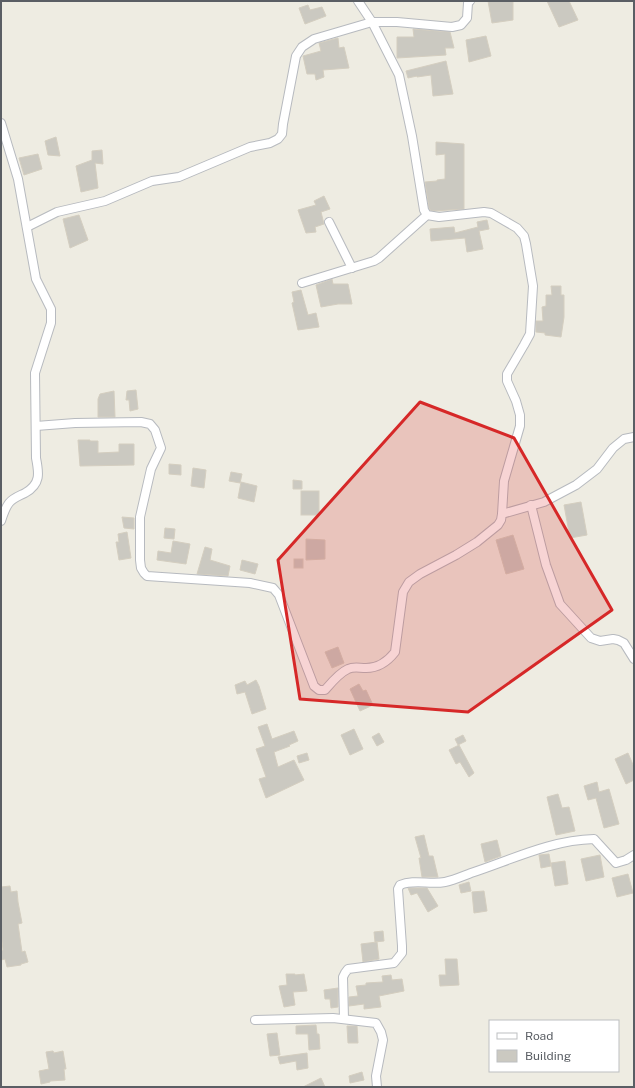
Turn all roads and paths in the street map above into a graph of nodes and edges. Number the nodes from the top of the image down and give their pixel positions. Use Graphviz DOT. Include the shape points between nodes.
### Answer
graph roads {
  1 [pos="358,1"];
  2 [pos="470,1"];
  3 [pos="372,22"];
  4 [pos="1,124"];
  5 [pos="428,215"];
  6 [pos="329,222"];
  7 [pos="27,227"];
  8 [pos="352,268"];
  9 [pos="302,283"];
  10 [pos="36,426"];
  11 [pos="634,437"];
  12 [pos="530,505"];
  13 [pos="502,514"];
  14 [pos="1,521"];
  15 [pos="634,659"];
  16 [pos="634,855"];
  17 [pos="344,1019"];
  18 [pos="255,1020"];
  19 [pos="377,1087"];
  1 -- 3 [label="street"];
  2 -- 3 [label="street" via="468,18 461,25 452,27"];
  3 -- 5 [label="street" via="399,75 412,136 422,203"];
  3 -- 7 [label="street" via="314,39 302,47 294,63 282,134 278,139 250,147 179,177 152,181 105,201 57,212"];
  4 -- 7 [label="street" via="18,179"];
  5 -- 8 [label="street" via="379,258"];
  5 -- 13 [label="street" via="491,213 517,228 524,236 526,244 533,286 531,329 507,374 507,381 518,408 520,426 504,481"];
  6 -- 8 [label="street"];
  7 -- 10 [label="street" via="36,279 50,310 50,323 35,373"];
  8 -- 9 [label="street"];
  10 -- 13 [label="street" via="75,423 150,424 155,430 161,448 151,469 140,517 140,560 144,573 147,576 250,583 273,588 279,595 314,686 319,690 325,690 347,669 357,666 379,666 389,659 395,652 403,592 409,582 477,542 498,525"];
  10 -- 14 [label="street" via="36,485 7,504"];
  11 -- 12 [label="street" via="612,448 597,469 576,485 544,502"];
  12 -- 13 [label="street"];
  12 -- 15 [label="street" via="546,565 560,604 591,638 600,641 618,640 624,643"];
  16 -- 17 [label="street" via="616,863 594,839 580,839 535,850 445,882 400,885 398,889 402,953 394,963 348,969 345,972"];
  17 -- 18 [label="street"];
  17 -- 19 [label="street" via="376,1023 382,1032"];
}
